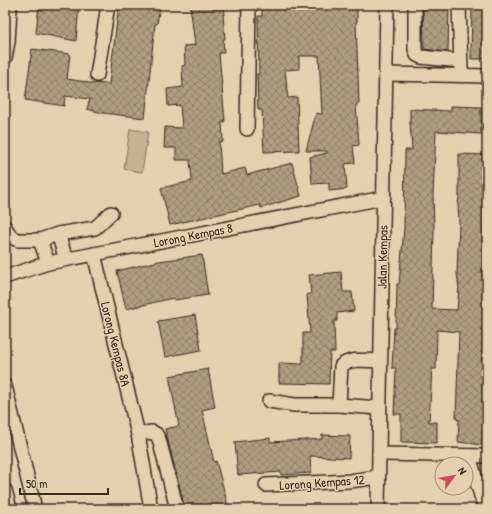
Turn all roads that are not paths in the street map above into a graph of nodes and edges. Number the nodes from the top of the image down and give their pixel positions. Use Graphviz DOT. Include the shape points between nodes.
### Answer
graph roads {
  1 [pos="108,5"];
  2 [pos="249,5"];
  3 [pos="387,5"];
  4 [pos="415,5"];
  5 [pos="459,5"];
  6 [pos="10,10"];
  7 [pos="5,58"];
  8 [pos="460,61"];
  9 [pos="386,74"];
  10 [pos="97,75"];
  11 [pos="461,75"];
  12 [pos="487,76"];
  13 [pos="247,129"];
  14 [pos="383,198"];
  15 [pos="111,213"];
  16 [pos="5,228"];
  17 [pos="58,234"];
  18 [pos="40,240"];
  19 [pos="94,254"];
  20 [pos="66,259"];
  21 [pos="48,263"];
  22 [pos="5,276"];
  23 [pos="380,361"];
  24 [pos="5,386"];
  25 [pos="269,401"];
  26 [pos="339,405"];
  27 [pos="379,408"];
  28 [pos="138,434"];
  29 [pos="378,454"];
  30 [pos="469,456"];
  31 [pos="474,456"];
  32 [pos="487,456"];
  33 [pos="474,473"];
  34 [pos="378,477"];
  35 [pos="266,485"];
  36 [pos="5,490"];
  37 [pos="10,509"];
  38 [pos="35,509"];
  39 [pos="151,509"];
  40 [pos="177,509"];
  41 [pos="378,509"];
  42 [pos="485,509"];
  1 -- 10 [label="street"];
  2 -- 13 [label="street"];
  3 -- 9 [label="street, Jalan Kempas"];
  4 -- 8 [label="street" via="417,55"];
  5 -- 8 [label="street"];
  6 -- 7 [label="street"];
  8 -- 11 [label="street"];
  9 -- 11 [label="street"];
  9 -- 14 [label="street, Jalan Kempas"];
  11 -- 12 [label="street"];
  14 -- 19 [label="street, Lorong Kempas 8"];
  14 -- 23 [label="street, Jalan Kempas"];
  15 -- 17 [label="street" via="95,228"];
  16 -- 18 [label="street" via="11,237 18,240"];
  17 -- 18 [label="street"];
  17 -- 20 [label="street"];
  18 -- 21 [label="street"];
  19 -- 20 [label="street, Lorong Kempas 8"];
  19 -- 28 [label="street, Lorong Kempas 8A"];
  20 -- 21 [label="street, Lorong Kempas 8"];
  21 -- 22 [label="street, Lorong Kempas 8"];
  23 -- 26 [label="street" via="357,360 341,366"];
  23 -- 27 [label="street, Jalan Kempas"];
  24 -- 38 [label="street"];
  25 -- 26 [label="street" via="294,405"];
  26 -- 27 [label="street"];
  27 -- 29 [label="street, Jalan Kempas"];
  28 -- 39 [label="street, Lorong Kempas 8A"];
  28 -- 40 [label="street" via="152,432 159,439"];
  29 -- 30 [label="street"];
  29 -- 34 [label="street, Jalan Kempas"];
  31 -- 32 [label="street"];
  33 -- 42 [label="street"];
  34 -- 35 [label="street, Lorong Kempas 12"];
  34 -- 41 [label="street, Jalan Kempas"];
  36 -- 37 [label="street"];
}
